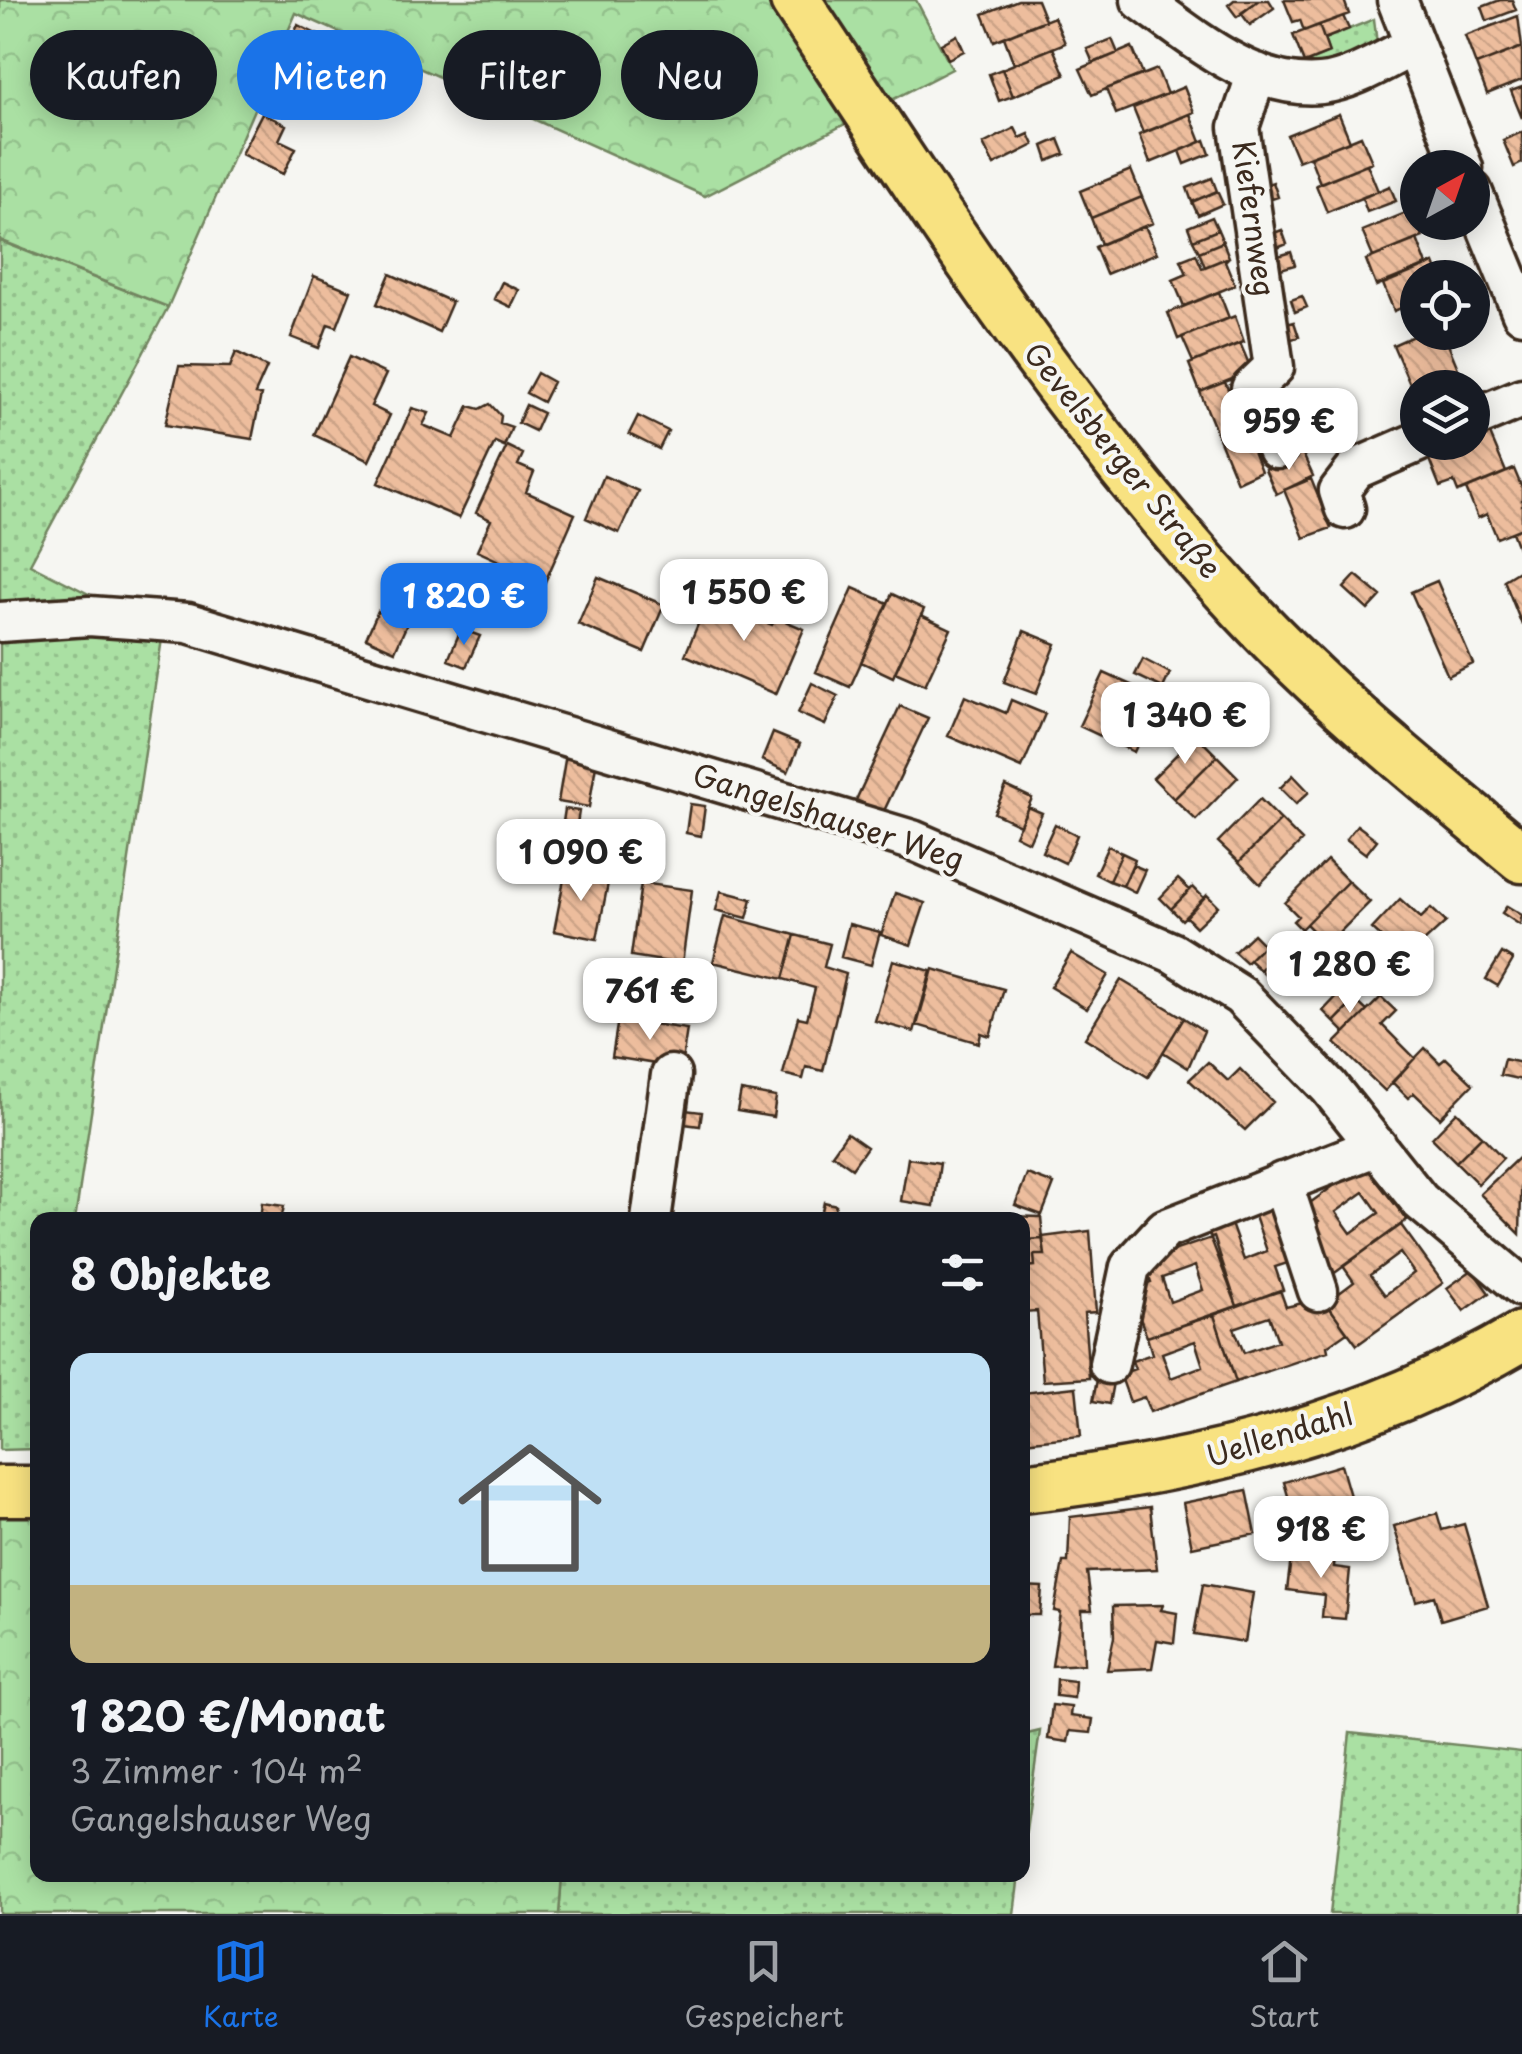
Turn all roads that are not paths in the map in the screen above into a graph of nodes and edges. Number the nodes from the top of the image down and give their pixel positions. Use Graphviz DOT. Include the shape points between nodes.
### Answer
graph roads {
  1 [pos="796,0"];
  2 [pos="1141,0"];
  3 [pos="1397,0"];
  4 [pos="1414,45"];
  5 [pos="1258,73"];
  6 [pos="1456,150"];
  7 [pos="1490,234"];
  8 [pos="1521,310"];
  9 [pos="1522,398"];
  10 [pos="1490,411"];
  11 [pos="1277,449"];
  12 [pos="1400,450"];
  13 [pos="1345,509"];
  14 [pos="0,622"];
  15 [pos="1522,858"];
  16 [pos="671,1075"];
  17 [pos="1376,1146"];
  18 [pos="1282,1182"];
  19 [pos="653,1212"];
  20 [pos="1522,1287"];
  21 [pos="1318,1291"];
  22 [pos="1522,1336"];
  23 [pos="1109,1364"];
  24 [pos="1030,1487"];
  1 -- 15 [label="main road, Gevelsberger Straße" via="987,291 1096,438 1284,649"];
  2 -- 5 [label="street"];
  3 -- 4 [label="street"];
  4 -- 5 [label="street" via="1321,84"];
  4 -- 6 [label="street"];
  5 -- 11 [label="street, Kiefernweg" via="1239,127 1274,367 1251,389"];
  7 -- 8 [label="street"];
  9 -- 10 [label="street"];
  12 -- 13 [label="street" via="1356,470 1339,491"];
  14 -- 17 [label="street, Gangelshauser Weg" via="88,616 188,622 912,840 1205,971 1288,1042"];
  16 -- 19 [label="street"];
  17 -- 18 [label="street"];
  17 -- 20 [label="street, Gangelshauser Weg" via="1448,1228"];
  18 -- 21 [label="street"];
  18 -- 23 [label="street" via="1204,1210 1144,1247 1122,1289"];
  22 -- 24 [label="main road, Uellendahl" via="1426,1386 1235,1454"];
}
